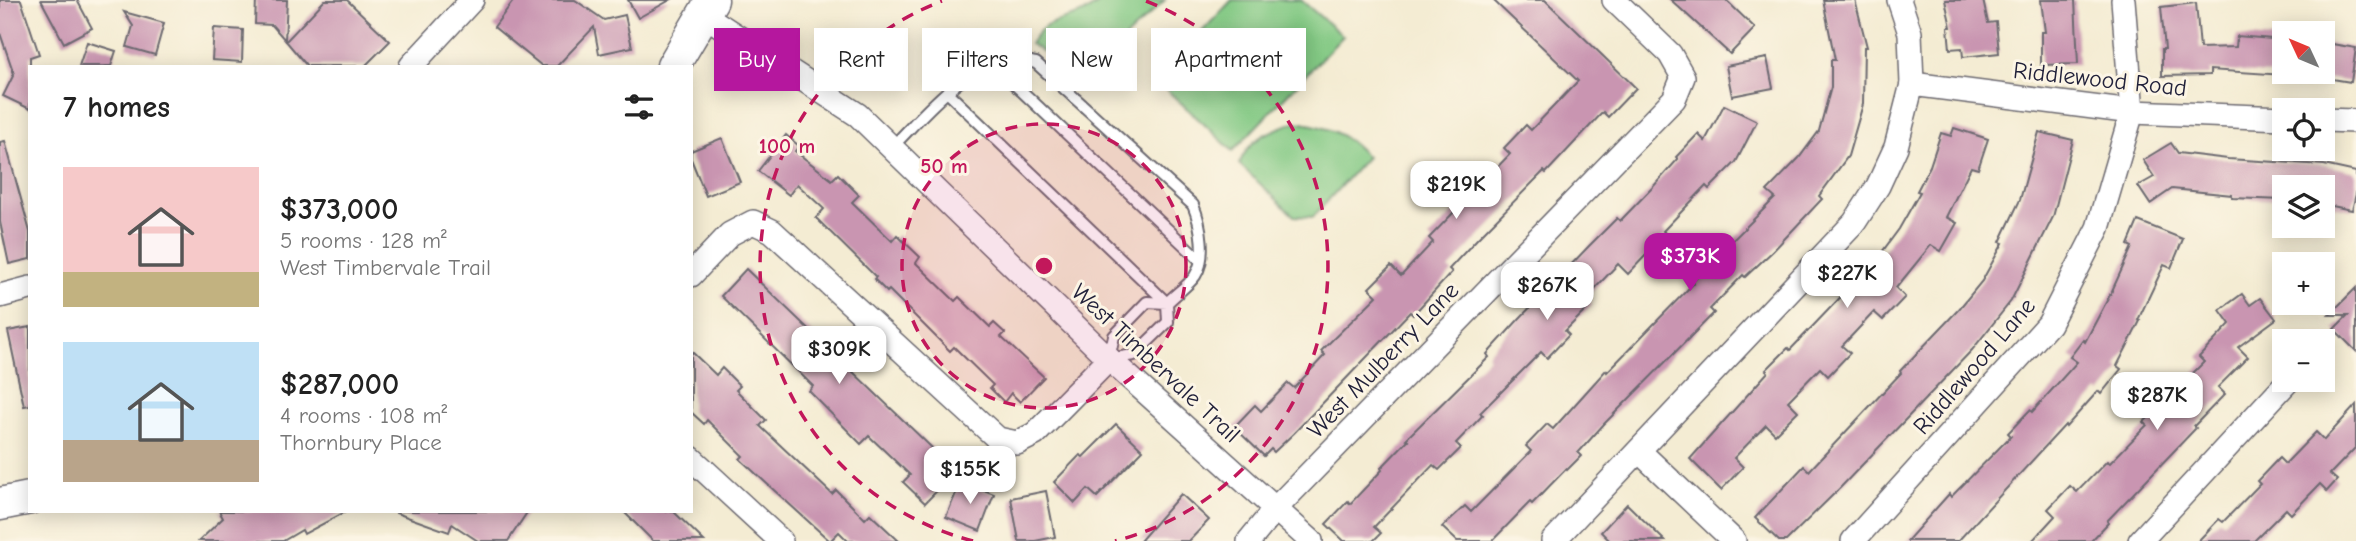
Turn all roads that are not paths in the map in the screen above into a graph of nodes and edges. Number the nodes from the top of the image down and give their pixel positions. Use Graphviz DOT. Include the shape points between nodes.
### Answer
graph roads {
  1 [pos="472,0"];
  2 [pos="1614,0"];
  3 [pos="1899,0"];
  4 [pos="2123,0"];
  5 [pos="708,7"];
  6 [pos="1032,62"];
  7 [pos="412,65"];
  8 [pos="674,65"];
  9 [pos="1912,84"];
  10 [pos="1022,91"];
  11 [pos="947,92"];
  12 [pos="2132,112"];
  13 [pos="2272,118"];
  14 [pos="2335,120"];
  15 [pos="2356,121"];
  16 [pos="891,148"];
  17 [pos="1199,259"];
  18 [pos="693,273"];
  19 [pos="28,289"];
  20 [pos="0,296"];
  21 [pos="1167,303"];
  22 [pos="1109,359"];
  23 [pos="2278,392"];
  24 [pos="1639,451"];
  25 [pos="693,460"];
  26 [pos="28,498"];
  27 [pos="0,504"];
  28 [pos="1276,508"];
  29 [pos="777,538"];
  30 [pos="1248,541"];
  31 [pos="1311,541"];
  32 [pos="1553,541"];
  33 [pos="1734,541"];
  34 [pos="1853,541"];
  35 [pos="2140,541"];
  1 -- 7 [label="street"];
  2 -- 28 [label="street, West Mulberry Lane" via="1670,54 1683,77 1674,100"];
  3 -- 9 [label="street" via="1910,33"];
  4 -- 12 [label="street, Riddlewood Lane"];
  5 -- 8 [label="street"];
  5 -- 16 [label="street, West Timbervale Trail" via="858,115"];
  6 -- 17 [label="lane" via="1193,205 1202,248"];
  9 -- 12 [label="street, Riddlewood Road"];
  9 -- 24 [label="street" via="1896,147 1854,223"];
  10 -- 17 [label="lane"];
  11 -- 16 [label="lane"];
  11 -- 21 [label="lane"];
  12 -- 13 [label="street, Riddlewood Road"];
  12 -- 34 [label="street, Riddlewood Lane" via="2098,228 2049,324"];
  14 -- 15 [label="street"];
  16 -- 22 [label="street, West Timbervale Trail"];
  17 -- 21 [label="lane" via="1196,275"];
  18 -- 22 [label="street" via="730,234 753,222 772,231 998,439 1017,443 1035,434"];
  19 -- 20 [label="street"];
  21 -- 22 [label="lane" via="1147,302 1114,336"];
  21 -- 22 [label="lane" via="1168,322 1134,355"];
  22 -- 28 [label="street, West Timbervale Trail"];
  23 -- 35 [label="street"];
  24 -- 32 [label="street"];
  24 -- 33 [label="street"];
  25 -- 29 [label="street"];
  26 -- 27 [label="street"];
  28 -- 30 [label="street, West Mulberry Lane"];
  28 -- 31 [label="street, West Timbervale Trail"];
}
